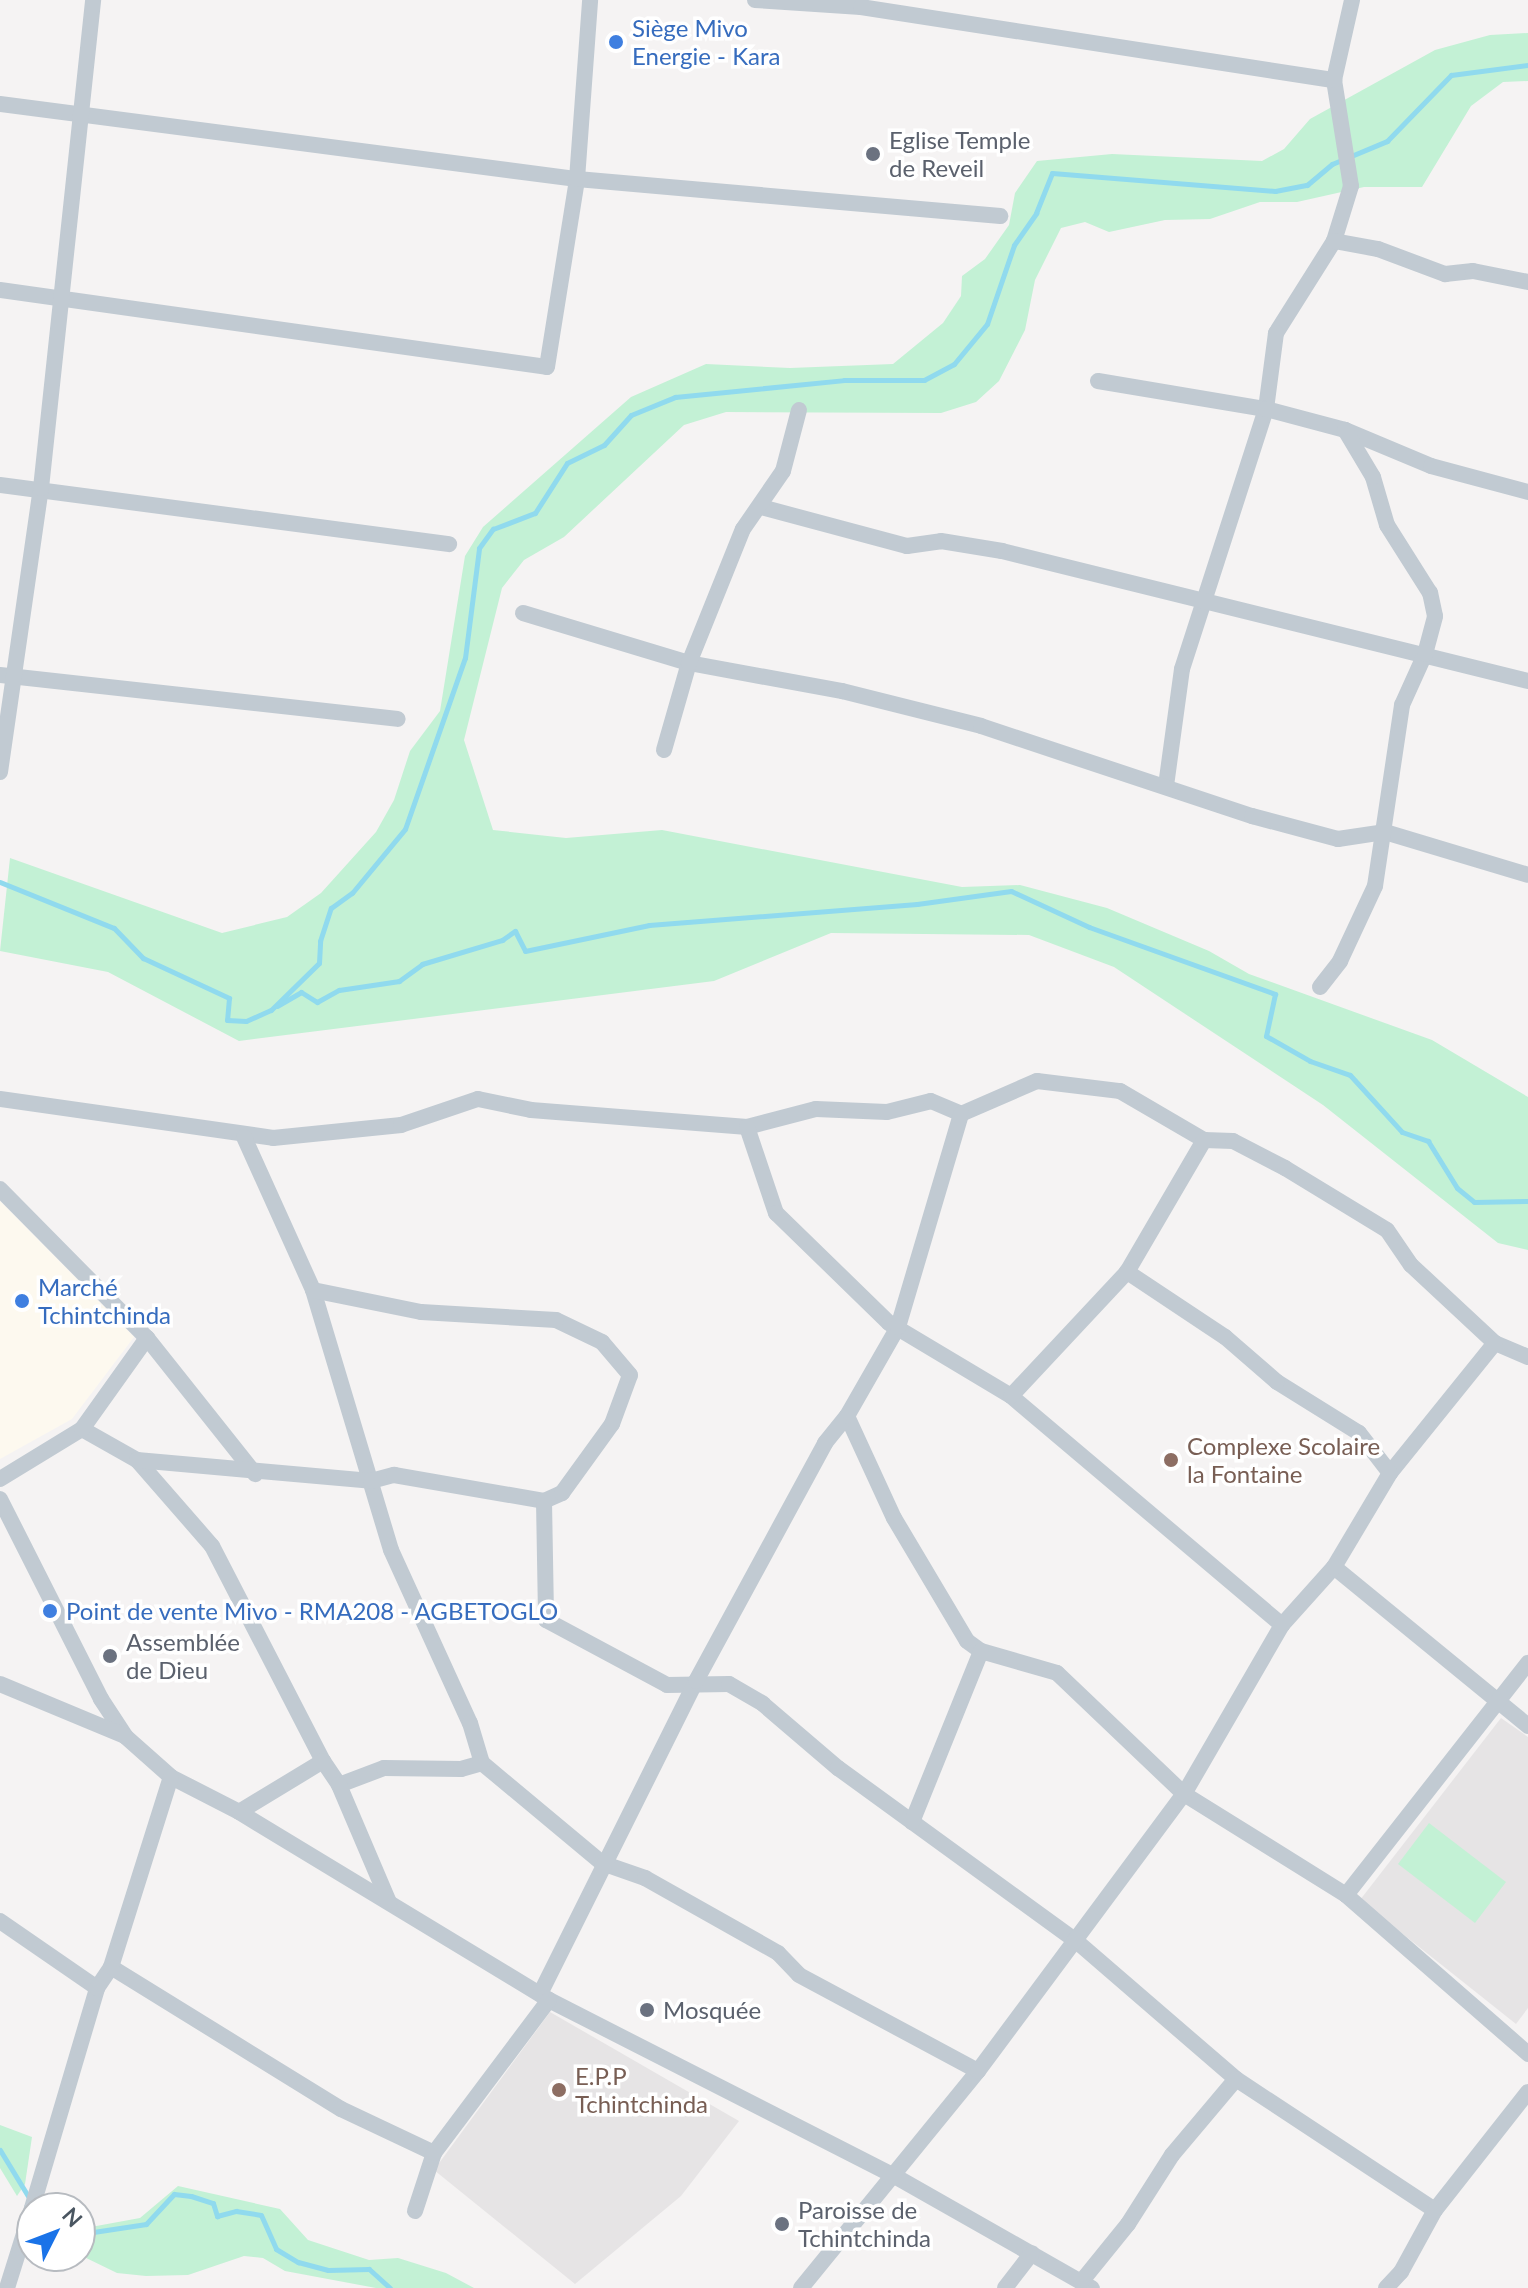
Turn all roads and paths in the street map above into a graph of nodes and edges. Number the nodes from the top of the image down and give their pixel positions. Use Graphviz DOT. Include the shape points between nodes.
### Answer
graph roads {
  1 [pos="93,0"];
  2 [pos="590,0"];
  3 [pos="755,0"];
  4 [pos="1352,0"];
  5 [pos="1334,80"];
  6 [pos="0,104"];
  7 [pos="80,114"];
  8 [pos="577,179"];
  9 [pos="1000,216"];
  10 [pos="1334,241"];
  11 [pos="1528,282"];
  12 [pos="0,290"];
  13 [pos="64,297"];
  14 [pos="1098,381"];
  15 [pos="1266,409"];
  16 [pos="799,410"];
  17 [pos="1345,430"];
  18 [pos="0,485"];
  19 [pos="41,488"];
  20 [pos="1528,492"];
  21 [pos="761,507"];
  22 [pos="449,544"];
  23 [pos="1207,601"];
  24 [pos="523,613"];
  25 [pos="1425,654"];
  26 [pos="689,663"];
  27 [pos="6,676"];
  28 [pos="1528,681"];
  29 [pos="398,719"];
  30 [pos="664,750"];
  31 [pos="0,772"];
  32 [pos="1166,786"];
  33 [pos="1385,832"];
  34 [pos="1528,875"];
  35 [pos="1320,987"];
  36 [pos="0,1099"];
  37 [pos="961,1114"];
  38 [pos="747,1127"];
  39 [pos="244,1137"];
  40 [pos="1204,1140"];
  41 [pos="0,1189"];
  42 [pos="1127,1272"];
  43 [pos="313,1290"];
  44 [pos="898,1327"];
  45 [pos="147,1338"];
  46 [pos="1495,1343"];
  47 [pos="1528,1357"];
  48 [pos="1011,1396"];
  49 [pos="847,1416"];
  50 [pos="82,1429"];
  51 [pos="137,1460"];
  52 [pos="1390,1473"];
  53 [pos="255,1474"];
  54 [pos="0,1479"];
  55 [pos="371,1481"];
  56 [pos="0,1499"];
  57 [pos="544,1501"];
  58 [pos="1334,1567"];
  59 [pos="1282,1625"];
  60 [pos="981,1651"];
  61 [pos="1528,1663"];
  62 [pos="696,1681"];
  63 [pos="0,1684"];
  64 [pos="1497,1704"];
  65 [pos="1528,1726"];
  66 [pos="126,1737"];
  67 [pos="323,1761"];
  68 [pos="482,1763"];
  69 [pos="171,1777"];
  70 [pos="339,1785"];
  71 [pos="1184,1794"];
  72 [pos="239,1812"];
  73 [pos="912,1822"];
  74 [pos="602,1863"];
  75 [pos="1346,1895"];
  76 [pos="389,1902"];
  77 [pos="0,1921"];
  78 [pos="1075,1940"];
  79 [pos="111,1967"];
  80 [pos="97,1988"];
  81 [pos="544,1997"];
  82 [pos="1528,2054"];
  83 [pos="978,2071"];
  84 [pos="1236,2079"];
  85 [pos="1528,2092"];
  86 [pos="434,2153"];
  87 [pos="891,2174"];
  88 [pos="37,2192"];
  89 [pos="1435,2210"];
  90 [pos="415,2211"];
  91 [pos="16,2252"];
  92 [pos="1032,2253"];
  93 [pos="1086,2285"];
  94 [pos="3,2288"];
  95 [pos="801,2288"];
  96 [pos="1005,2288"];
  97 [pos="1386,2288"];
  1 -- 7 [label="street"];
  2 -- 8 [label="street"];
  3 -- 5 [label="street" via="861,7"];
  4 -- 5 [label="street"];
  5 -- 10 [label="street" via="1351,186"];
  6 -- 7 [label="street"];
  7 -- 8 [label="street"];
  7 -- 13 [label="street"];
  8 -- 9 [label="street"];
  8 -- 13 [label="street" via="547,367"];
  10 -- 11 [label="street" via="1378,249 1445,274 1473,271"];
  10 -- 15 [label="street" via="1276,333"];
  12 -- 13 [label="street"];
  13 -- 19 [label="street"];
  14 -- 15 [label="street"];
  15 -- 17 [label="street"];
  15 -- 23 [label="street"];
  16 -- 21 [label="street" via="783,471"];
  17 -- 20 [label="street" via="1431,466"];
  17 -- 25 [label="street" via="1373,477 1387,525 1430,593 1435,616"];
  18 -- 19 [label="street"];
  19 -- 22 [label="street"];
  19 -- 27 [label="street"];
  21 -- 23 [label="street" via="907,546 941,541 1002,551"];
  21 -- 26 [label="street" via="743,529"];
  23 -- 25 [label="street"];
  23 -- 32 [label="street" via="1182,669"];
  24 -- 26 [label="street"];
  25 -- 28 [label="street"];
  25 -- 33 [label="street" via="1402,705"];
  26 -- 30 [label="street"];
  26 -- 32 [label="street" via="842,691 981,726"];
  27 -- 29 [label="street"];
  27 -- 31 [label="street"];
  32 -- 33 [label="street" via="1338,839"];
  33 -- 34 [label="street"];
  33 -- 35 [label="street" via="1375,886 1340,961"];
  36 -- 39 [label="street"];
  37 -- 38 [label="street" via="931,1101 887,1112 816,1109"];
  37 -- 40 [label="street" via="1037,1081 1120,1091"];
  37 -- 44 [label="street"];
  38 -- 39 [label="street" via="531,1110 478,1099 401,1125"];
  38 -- 44 [label="street" via="776,1213"];
  39 -- 43 [label="street"];
  40 -- 42 [label="street"];
  40 -- 46 [label="street" via="1233,1141 1387,1230 1411,1265"];
  41 -- 45 [label="street"];
  42 -- 48 [label="street"];
  42 -- 52 [label="street" via="1225,1337 1277,1382 1359,1433"];
  43 -- 55 [label="street"];
  43 -- 57 [label="street" via="421,1312 556,1320 602,1342 630,1375 612,1424 562,1493"];
  44 -- 48 [label="street"];
  44 -- 49 [label="street"];
  45 -- 50 [label="street"];
  45 -- 53 [label="street"];
  46 -- 47 [label="street"];
  46 -- 52 [label="street"];
  48 -- 59 [label="street"];
  49 -- 60 [label="street" via="894,1518 967,1641"];
  49 -- 62 [label="street" via="825,1443"];
  50 -- 51 [label="street"];
  50 -- 54 [label="street"];
  51 -- 53 [label="street"];
  51 -- 67 [label="street" via="212,1546"];
  52 -- 58 [label="street"];
  53 -- 55 [label="street" via="314,1473"];
  55 -- 57 [label="street" via="394,1475"];
  55 -- 68 [label="street" via="391,1550 455,1689"];
  56 -- 66 [label="street" via="101,1699"];
  57 -- 62 [label="street" via="546,1620 667,1685"];
  58 -- 59 [label="street"];
  58 -- 64 [label="street"];
  59 -- 71 [label="street"];
  60 -- 71 [label="street" via="1057,1673"];
  60 -- 73 [label="street"];
  61 -- 64 [label="street"];
  62 -- 73 [label="street" via="729,1684 763,1704"];
  62 -- 74 [label="street"];
  63 -- 66 [label="street"];
  64 -- 65 [label="street"];
  64 -- 75 [label="street"];
  66 -- 69 [label="street"];
  67 -- 70 [label="street"];
  67 -- 72 [label="street"];
  68 -- 70 [label="street" via="461,1769 384,1768"];
  68 -- 74 [label="street"];
  69 -- 72 [label="street"];
  69 -- 79 [label="street"];
  70 -- 76 [label="street"];
  71 -- 75 [label="street"];
  71 -- 78 [label="street"];
  72 -- 76 [label="street"];
  73 -- 78 [label="street"];
  74 -- 81 [label="street"];
  74 -- 83 [label="street" via="645,1878 778,1953 799,1975"];
  75 -- 82 [label="street"];
  76 -- 81 [label="street"];
  77 -- 80 [label="street"];
  78 -- 83 [label="street"];
  78 -- 84 [label="street"];
  79 -- 80 [label="street"];
  79 -- 86 [label="street" via="341,2109"];
  80 -- 88 [label="street"];
  81 -- 86 [label="street"];
  81 -- 87 [label="street"];
  83 -- 87 [label="street"];
  84 -- 89 [label="street"];
  84 -- 93 [label="street" via="1172,2155"];
  85 -- 89 [label="street"];
  86 -- 90 [label="street"];
  87 -- 92 [label="street"];
  87 -- 95 [label="street"];
  89 -- 97 [label="street" via="1401,2272"];
  91 -- 94 [label="street"];
  92 -- 93 [label="street"];
  92 -- 96 [label="street"];
}
